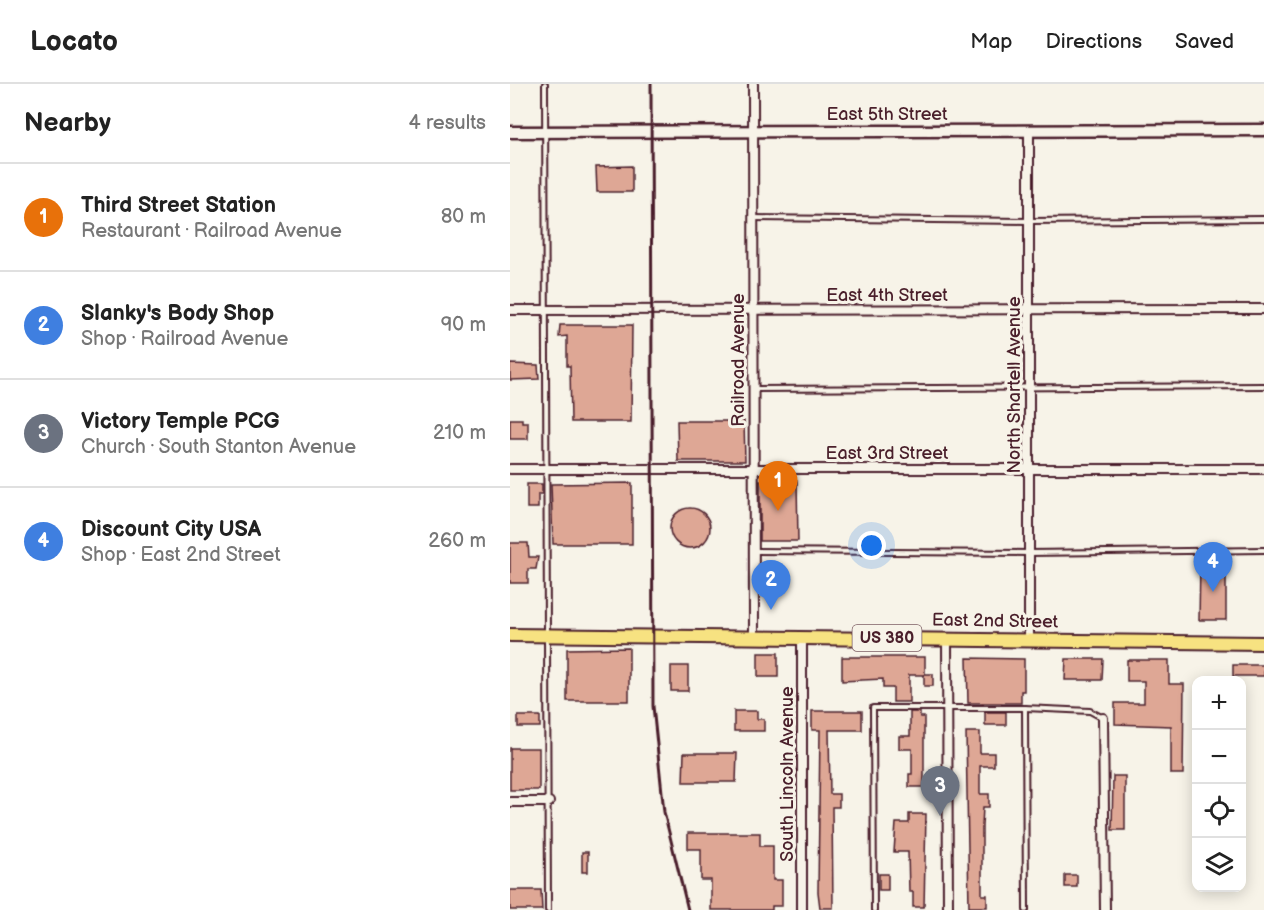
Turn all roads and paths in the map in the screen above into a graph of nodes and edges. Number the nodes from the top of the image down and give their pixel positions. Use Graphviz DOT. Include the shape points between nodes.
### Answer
graph roads {
  1 [pos="545,84"];
  2 [pos="753,84"];
  3 [pos="1029,130"];
  4 [pos="1264,130"];
  5 [pos="753,131"];
  6 [pos="510,132"];
  7 [pos="545,132"];
  8 [pos="753,218"];
  9 [pos="1264,219"];
  10 [pos="1029,221"];
  11 [pos="1264,309"];
  12 [pos="510,310"];
  13 [pos="546,310"];
  14 [pos="753,310"];
  15 [pos="1029,310"];
  16 [pos="1264,386"];
  17 [pos="1029,387"];
  18 [pos="753,389"];
  19 [pos="1029,467"];
  20 [pos="546,469"];
  21 [pos="753,469"];
  22 [pos="1264,469"];
  23 [pos="510,470"];
  24 [pos="1264,550"];
  25 [pos="753,551"];
  26 [pos="1029,553"];
  27 [pos="510,635"];
  28 [pos="547,635"];
  29 [pos="754,636"];
  30 [pos="802,637"];
  31 [pos="947,639"];
  32 [pos="1029,640"];
  33 [pos="1264,644"];
  34 [pos="947,707"];
  35 [pos="1025,708"];
  36 [pos="1103,718"];
  37 [pos="510,802"];
  38 [pos="549,802"];
  39 [pos="548,910"];
  40 [pos="802,910"];
  41 [pos="874,910"];
  42 [pos="948,910"];
  43 [pos="1026,910"];
  44 [pos="1105,910"];
  1 -- 7 [label="lane"];
  2 -- 5 [label="street, Railroad Avenue"];
  3 -- 4 [label="street, East 5th Street"];
  3 -- 5 [label="street, East 5th Street"];
  3 -- 10 [label="street, North Shartell Avenue"];
  5 -- 7 [label="street, East 5th Street"];
  5 -- 8 [label="street, Railroad Avenue"];
  6 -- 7 [label="street, East 5th Street"];
  7 -- 13 [label="lane"];
  8 -- 10 [label="lane"];
  8 -- 14 [label="street, Railroad Avenue"];
  9 -- 10 [label="lane"];
  10 -- 15 [label="street, North Shartell Avenue"];
  11 -- 15 [label="street, East 4th Street"];
  12 -- 13 [label="street, East 4th Street"];
  13 -- 14 [label="street, East 4th Street"];
  13 -- 20 [label="lane"];
  14 -- 15 [label="street, East 4th Street"];
  14 -- 18 [label="street, Railroad Avenue"];
  15 -- 17 [label="street, North Shartell Avenue"];
  16 -- 17 [label="lane"];
  17 -- 18 [label="lane"];
  17 -- 19 [label="street, North Shartell Avenue"];
  18 -- 21 [label="street, Railroad Avenue"];
  19 -- 21 [label="street, East 3rd Street"];
  19 -- 22 [label="street, East 3rd Street"];
  19 -- 26 [label="street, North Shartell Avenue"];
  20 -- 21 [label="street, East 3rd Street"];
  20 -- 23 [label="street, East 3rd Street"];
  20 -- 28 [label="lane"];
  21 -- 25 [label="street, Railroad Avenue"];
  24 -- 26 [label="lane"];
  25 -- 26 [label="lane"];
  25 -- 29 [label="street, Railroad Avenue"];
  26 -- 32 [label="street, North Shartell Avenue"];
  27 -- 28 [label="main road, East 2nd Street / US 380"];
  28 -- 29 [label="main road, East 2nd Street / US 380"];
  28 -- 38 [label="lane"];
  29 -- 30 [label="main road, East 2nd Street / US 380"];
  30 -- 31 [label="main road, East 2nd Street / US 380"];
  30 -- 40 [label="street, South Lincoln Avenue"];
  31 -- 32 [label="main road, East 2nd Street / US 380"];
  31 -- 34 [label="street"];
  32 -- 33 [label="main road, East 2nd Street / US 380"];
  34 -- 35 [label="lane"];
  34 -- 41 [label="lane" via="873,708"];
  34 -- 42 [label="street"];
  35 -- 36 [label="lane" via="1090,711"];
  35 -- 43 [label="lane"];
  36 -- 44 [label="street"];
  37 -- 38 [label="street"];
  38 -- 39 [label="lane"];
}
